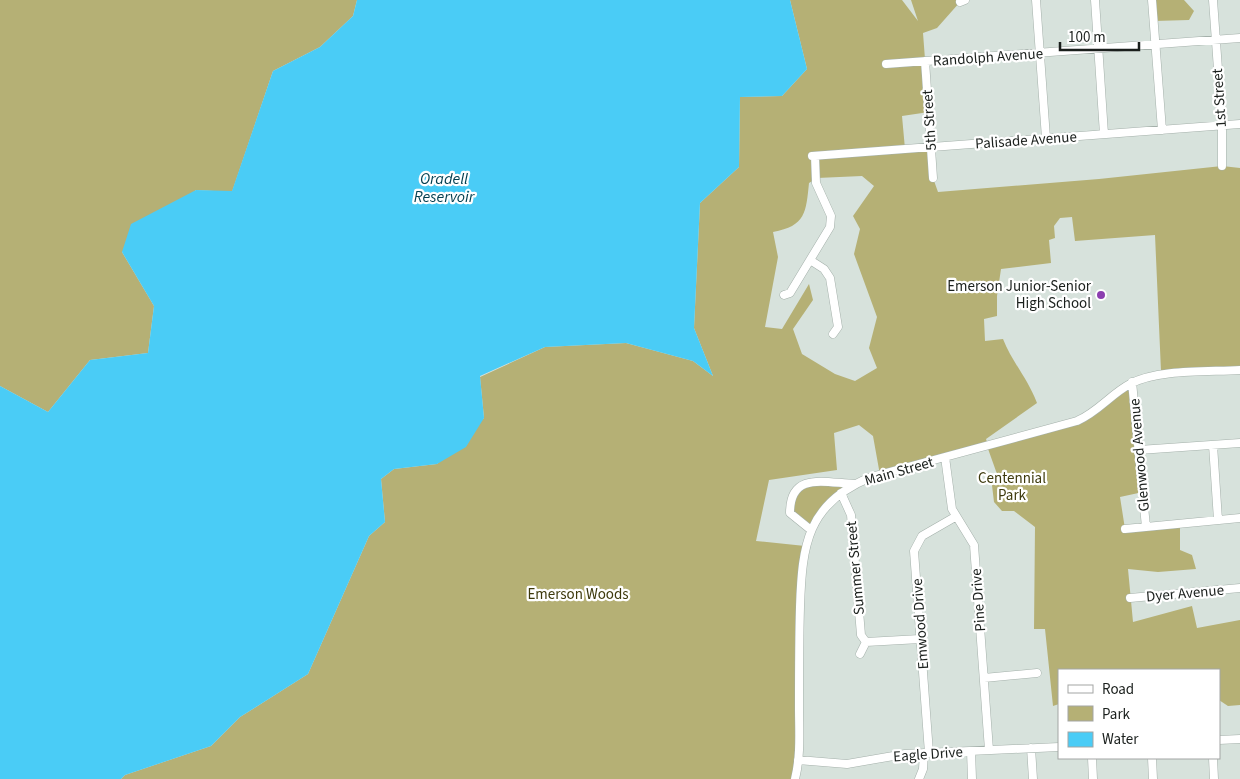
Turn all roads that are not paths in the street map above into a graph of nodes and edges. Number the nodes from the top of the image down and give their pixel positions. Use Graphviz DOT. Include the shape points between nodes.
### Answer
graph roads {
  1 [pos="1036,0"];
  2 [pos="1095,0"];
  3 [pos="1152,0"];
  4 [pos="1213,0"];
  5 [pos="1240,38"];
  6 [pos="1215,40"];
  7 [pos="1156,44"];
  8 [pos="1098,49"];
  9 [pos="1040,53"];
  10 [pos="925,61"];
  11 [pos="886,64"];
  12 [pos="1240,124"];
  13 [pos="1222,125"];
  14 [pos="1162,130"];
  15 [pos="1104,134"];
  16 [pos="1046,138"];
  17 [pos="931,147"];
  18 [pos="1222,166"];
  19 [pos="933,178"];
  20 [pos="810,260"];
  21 [pos="784,296"];
  22 [pos="833,334"];
  23 [pos="1240,370"];
  24 [pos="1132,382"];
  25 [pos="1240,444"];
  26 [pos="1213,445"];
  27 [pos="1139,450"];
  28 [pos="945,457"];
  29 [pos="855,484"];
  30 [pos="841,493"];
  31 [pos="955,517"];
  32 [pos="1240,518"];
  33 [pos="1218,520"];
  34 [pos="1146,527"];
  35 [pos="1125,529"];
  36 [pos="811,530"];
  37 [pos="1240,588"];
  38 [pos="1130,598"];
  39 [pos="920,639"];
  40 [pos="866,642"];
  41 [pos="860,654"];
  42 [pos="1038,673"];
  43 [pos="984,678"];
  44 [pos="1240,739"];
  45 [pos="1220,740"];
  46 [pos="1058,747"];
  47 [pos="1031,748"];
  48 [pos="989,750"];
  49 [pos="971,751"];
  50 [pos="927,753"];
  51 [pos="1092,759"];
  52 [pos="1152,759"];
  53 [pos="1213,759"];
  54 [pos="798,760"];
  55 [pos="794,779"];
  56 [pos="919,779"];
  57 [pos="972,779"];
  58 [pos="1033,779"];
  59 [pos="1093,779"];
  60 [pos="1153,779"];
  61 [pos="1214,779"];
  1 -- 9 [label="street"];
  2 -- 8 [label="street"];
  3 -- 7 [label="street"];
  4 -- 6 [label="street, 1st Street"];
  5 -- 6 [label="street, Randolph Avenue"];
  6 -- 7 [label="street, Randolph Avenue"];
  6 -- 13 [label="street, 1st Street"];
  7 -- 8 [label="street, Randolph Avenue"];
  7 -- 14 [label="street"];
  8 -- 9 [label="street, Randolph Avenue"];
  8 -- 15 [label="street"];
  9 -- 10 [label="street, Randolph Avenue"];
  9 -- 16 [label="street"];
  10 -- 11 [label="street, Randolph Avenue"];
  10 -- 17 [label="street, 5th Street"];
  12 -- 13 [label="street, Palisade Avenue"];
  13 -- 14 [label="street, Palisade Avenue"];
  13 -- 18 [label="street, 1st Street"];
  14 -- 15 [label="street, Palisade Avenue"];
  15 -- 16 [label="street, Palisade Avenue"];
  16 -- 17 [label="street, Palisade Avenue"];
  17 -- 19 [label="street, 5th Street"];
  17 -- 20 [label="street, Palisade Avenue" via="813,156 816,183 831,221 828,232"];
  20 -- 21 [label="street" via="790,293"];
  20 -- 22 [label="street" via="824,269 830,278 838,328"];
  23 -- 24 [label="street, Main Street" via="1157,375"];
  24 -- 27 [label="street, Glenwood Avenue"];
  24 -- 28 [label="street, Main Street" via="1077,421"];
  25 -- 26 [label="street"];
  26 -- 27 [label="street"];
  26 -- 33 [label="street"];
  27 -- 34 [label="street, Glenwood Avenue"];
  28 -- 29 [label="street, Main Street"];
  28 -- 31 [label="street, Pine Drive"];
  29 -- 30 [label="street, Main Street"];
  29 -- 36 [label="street" via="810,482 799,486 790,498 790,513"];
  30 -- 36 [label="street, Main Street" via="822,512"];
  30 -- 40 [label="street, Summer Street" via="850,515 861,635"];
  31 -- 39 [label="street, Emwood Drive" via="922,536 915,545"];
  31 -- 43 [label="street, Pine Drive" via="974,545"];
  32 -- 33 [label="street"];
  33 -- 34 [label="street"];
  34 -- 35 [label="street"];
  36 -- 54 [label="street, Main Street" via="801,567"];
  37 -- 38 [label="street, Dyer Avenue"];
  39 -- 40 [label="street"];
  39 -- 50 [label="street, Emwood Drive"];
  40 -- 41 [label="street"];
  42 -- 43 [label="street"];
  43 -- 48 [label="street, Pine Drive"];
  44 -- 45 [label="street"];
  46 -- 47 [label="street, Eagle Drive"];
  47 -- 48 [label="street, Eagle Drive"];
  47 -- 58 [label="street"];
  48 -- 49 [label="street, Eagle Drive"];
  49 -- 50 [label="street, Eagle Drive"];
  49 -- 57 [label="street"];
  50 -- 54 [label="street, Eagle Drive" via="847,764"];
  50 -- 56 [label="street, Emwood Drive"];
  51 -- 59 [label="street"];
  52 -- 60 [label="street"];
  53 -- 61 [label="street"];
  54 -- 55 [label="street, Main Street"];
}
